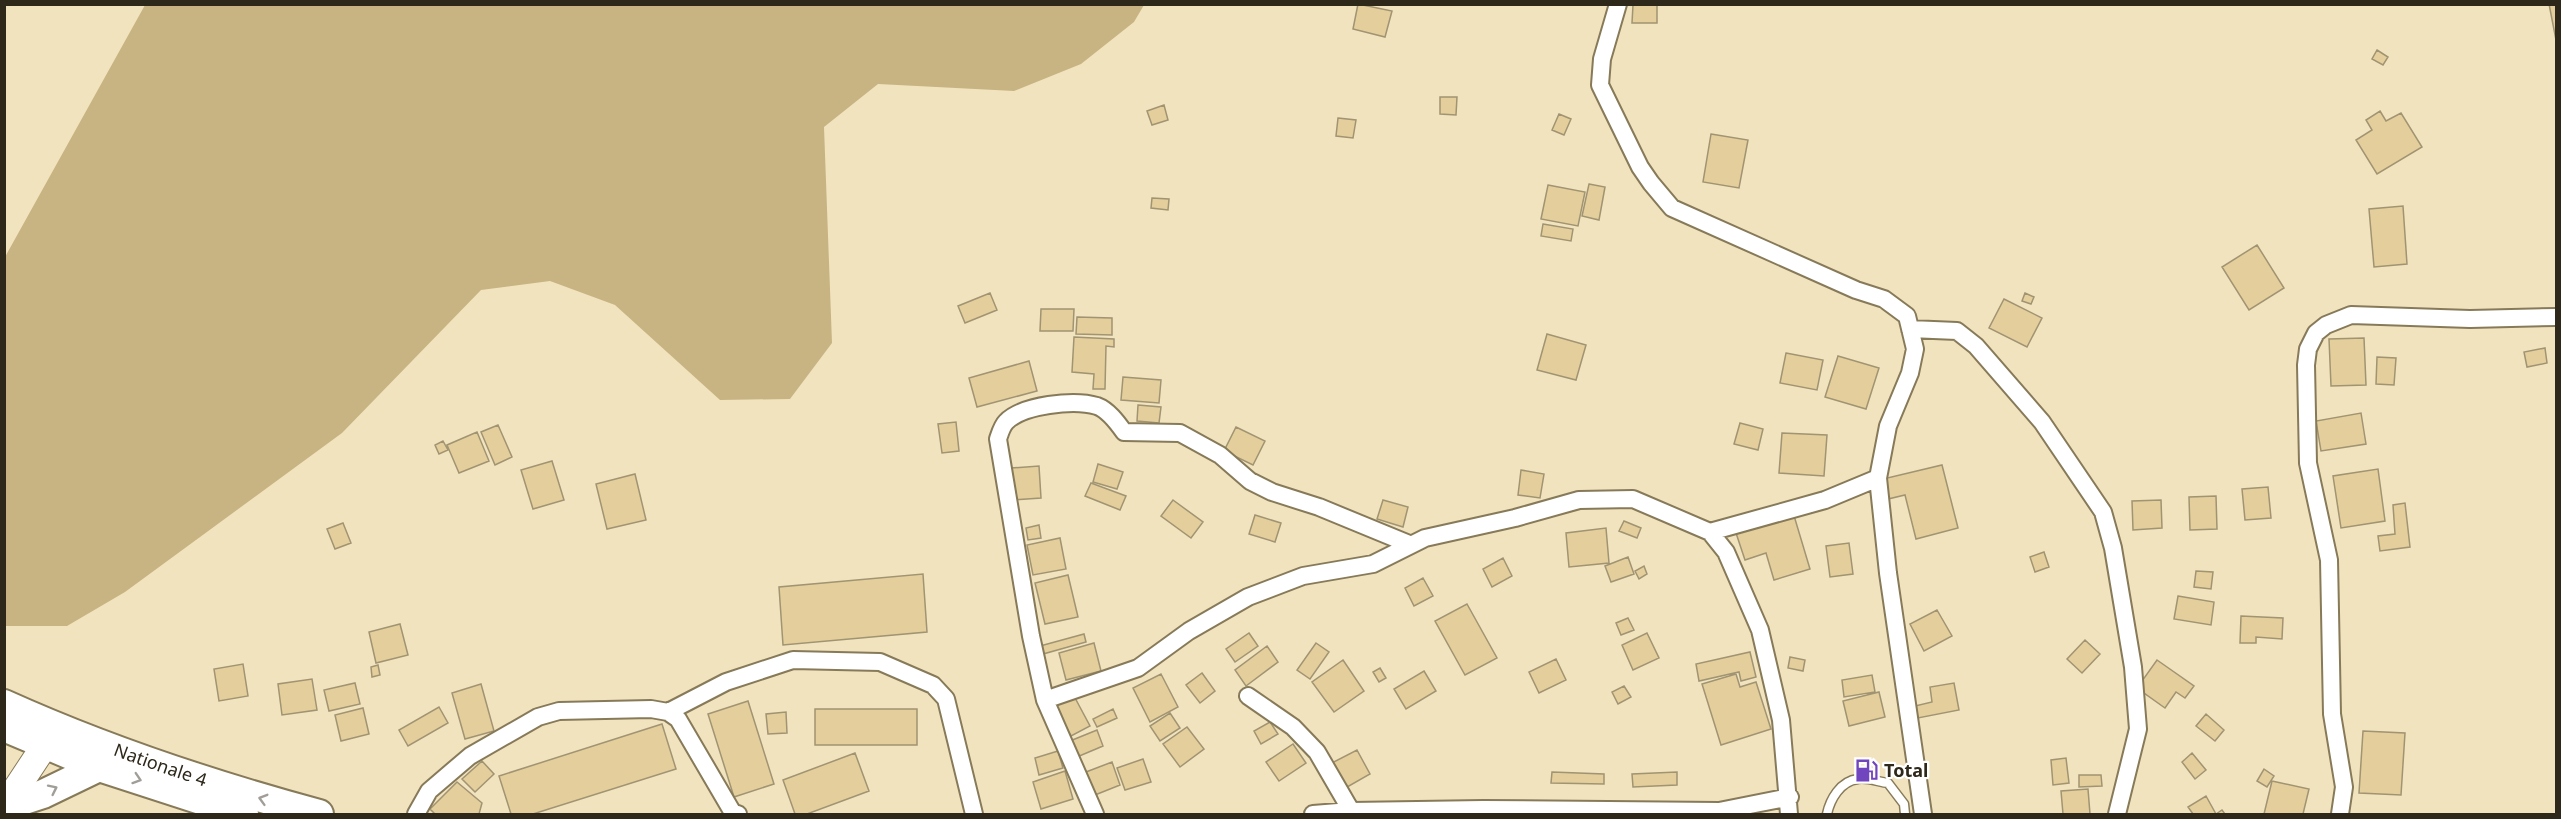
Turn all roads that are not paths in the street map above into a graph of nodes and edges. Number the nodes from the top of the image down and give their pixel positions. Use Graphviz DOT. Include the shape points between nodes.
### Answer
graph roads {
  1 [pos="1618,4"];
  2 [pos="2556,317"];
  3 [pos="1910,329"];
  4 [pos="1878,478"];
  5 [pos="1710,532"];
  6 [pos="1409,544"];
  7 [pos="1248,696"];
  8 [pos="1045,700"];
  9 [pos="668,711"];
  10 [pos="8,721"];
  11 [pos="51,736"];
  12 [pos="99,767"];
  13 [pos="1790,797"];
  14 [pos="5,807"];
  15 [pos="1352,813"];
  16 [pos="244,814"];
  17 [pos="319,814"];
  18 [pos="416,814"];
  19 [pos="738,814"];
  20 [pos="974,814"];
  21 [pos="1095,814"];
  22 [pos="1313,814"];
  23 [pos="1790,814"];
  24 [pos="1827,814"];
  25 [pos="1905,814"];
  26 [pos="1923,814"];
  27 [pos="2117,814"];
  28 [pos="2340,814"];
  1 -- 3 [label="street" via="1602,59 1600,85 1640,167 1672,208 1884,299 1907,316"];
  2 -- 28 [label="street" via="2350,315 2316,333 2308,349 2308,463 2329,560 2332,714 2344,788"];
  3 -- 4 [label="street" via="1915,349 1910,373 1888,426"];
  3 -- 27 [label="street" via="1957,331 1976,346 2042,422 2103,512 2131,656 2138,729"];
  4 -- 5 [label="street" via="1825,500"];
  4 -- 26 [label="street"];
  5 -- 6 [label="street" via="1633,499 1579,500"];
  5 -- 13 [label="street" via="1726,552 1760,630 1781,720"];
  6 -- 8 [label="street" via="1373,564 1303,576 1248,597 1138,668"];
  6 -- 8 [label="street" via="1272,492 1250,481 1220,455 1180,434 1124,432 1097,406 1059,402 1014,415 1004,423 998,439"];
  7 -- 15 [label="street" via="1293,727 1317,752"];
  8 -- 21 [label="street"];
  9 -- 18 [label="street" via="559,711 538,717 470,756 429,790"];
  9 -- 19 [label="street" via="678,719 733,813"];
  9 -- 20 [label="street" via="726,682 793,660 880,662 933,685 946,699"];
  10 -- 11 [label="highway, Nationale 4"];
  11 -- 12 [label="highway, Nationale 4"];
  11 -- 14 [label="main road"];
  17 -- 11 [label="highway, Nationale 4, one-way"];
  14 -- 12 [label="highway, one-way"];
  12 -- 16 [label="highway, Nationale 4, one-way"];
  13 -- 15 [label="street" via="1719,811"];
  13 -- 23 [label="street"];
  15 -- 22 [label="street"];
  24 -- 25 [label="lane" via="1830,801 1843,786 1858,778 1888,783 1904,804"];
}
